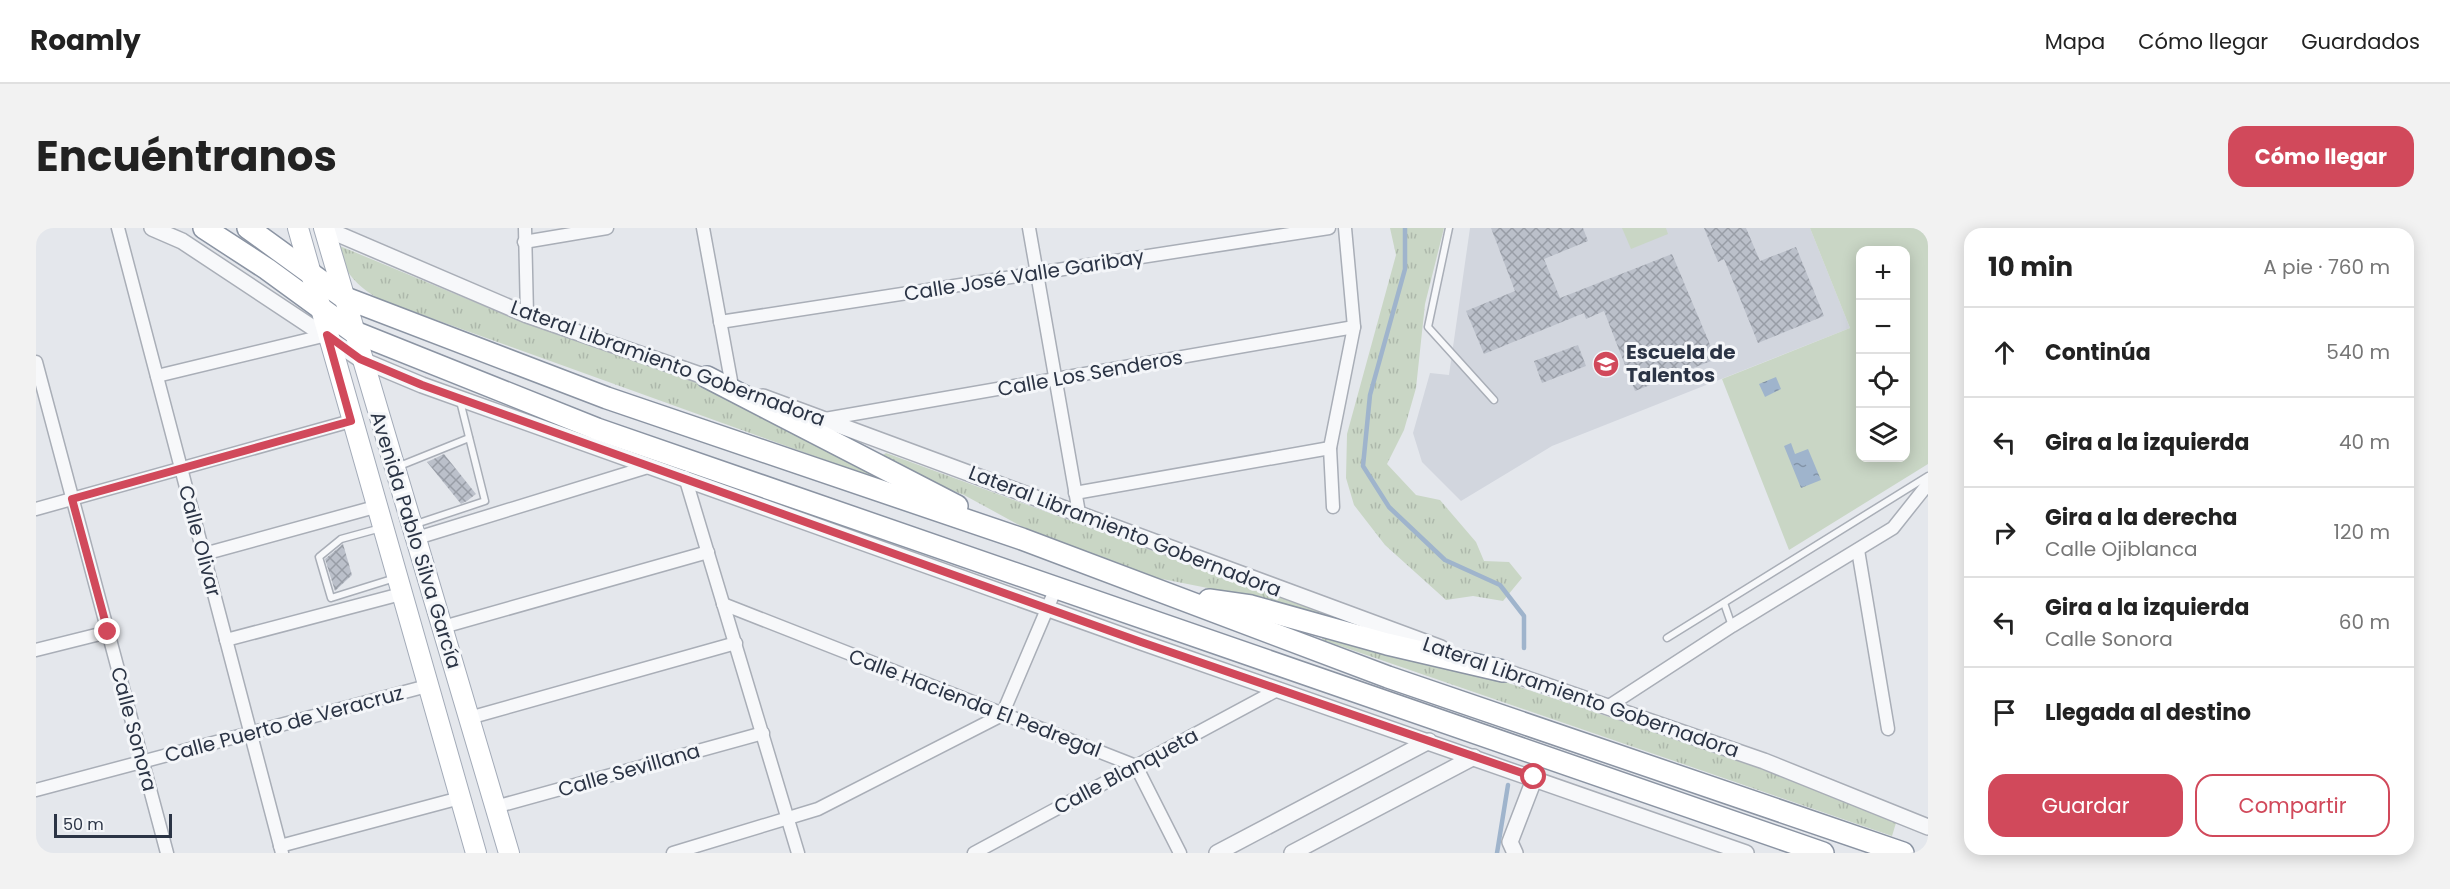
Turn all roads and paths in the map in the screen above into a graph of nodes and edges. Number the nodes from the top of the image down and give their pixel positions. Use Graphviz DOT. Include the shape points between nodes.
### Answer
graph roads {
  1 [pos="118,228"];
  2 [pos="152,228"];
  3 [pos="204,228"];
  4 [pos="248,228"];
  5 [pos="298,228"];
  6 [pos="324,228"];
  7 [pos="525,228"];
  8 [pos="607,228"];
  9 [pos="703,228"];
  10 [pos="1029,228"];
  11 [pos="1329,228"];
  12 [pos="1345,228"];
  13 [pos="1449,228"];
  14 [pos="525,242"];
  15 [pos="310,271"];
  16 [pos="1037,273"];
  17 [pos="343,297"];
  18 [pos="321,309"];
  19 [pos="527,315"];
  20 [pos="720,322"];
  21 [pos="1354,327"];
  22 [pos="352,331"];
  23 [pos="327,335"];
  24 [pos="360,359"];
  25 [pos="36,362"];
  26 [pos="157,376"];
  27 [pos="707,377"];
  28 [pos="1055,379"];
  29 [pos="732,386"];
  30 [pos="459,398"];
  31 [pos="1494,400"];
  32 [pos="825,419"];
  33 [pos="351,421"];
  34 [pos="469,438"];
  35 [pos="1330,448"];
  36 [pos="652,465"];
  37 [pos="181,468"];
  38 [pos="396,468"];
  39 [pos="1928,476"];
  40 [pos="685,477"];
  41 [pos="1928,484"];
  42 [pos="1075,493"];
  43 [pos="72,499"];
  44 [pos="375,507"];
  45 [pos="1333,507"];
  46 [pos="36,509"];
  47 [pos="1079,513"];
  48 [pos="381,528"];
  49 [pos="415,531"];
  50 [pos="1022,539"];
  51 [pos="1857,550"];
  52 [pos="708,552"];
  53 [pos="204,554"];
  54 [pos="398,586"];
  55 [pos="1056,588"];
  56 [pos="1163,593"];
  57 [pos="1724,603"];
  58 [pos="723,604"];
  59 [pos="1048,609"];
  60 [pos="1732,626"];
  61 [pos="443,627"];
  62 [pos="108,632"];
  63 [pos="1667,638"];
  64 [pos="226,640"];
  65 [pos="736,643"];
  66 [pos="36,650"];
  67 [pos="1503,671"];
  68 [pos="427,686"];
  69 [pos="1279,689"];
  70 [pos="1610,706"];
  71 [pos="1002,715"];
  72 [pos="469,718"];
  73 [pos="1888,729"];
  74 [pos="251,733"];
  75 [pos="763,733"];
  76 [pos="1428,741"];
  77 [pos="1474,757"];
  78 [pos="142,762"];
  79 [pos="1136,766"];
  80 [pos="1534,777"];
  81 [pos="36,790"];
  82 [pos="460,798"];
  83 [pos="495,807"];
  84 [pos="789,818"];
  85 [pos="1928,828"];
  86 [pos="1722,849"];
  87 [pos="281,850"];
  88 [pos="166,853"];
  89 [pos="476,853"];
  90 [pos="509,853"];
  91 [pos="673,853"];
  92 [pos="798,853"];
  93 [pos="974,853"];
  94 [pos="1180,853"];
  95 [pos="1217,853"];
  96 [pos="1292,853"];
  97 [pos="1515,853"];
  98 [pos="1746,853"];
  99 [pos="1823,853"];
  100 [pos="1903,853"];
  1 -- 26 [label="street, Calle Olivar"];
  2 -- 23 [label="street" via="182,241"];
  3 -- 18 [label="highway"];
  4 -- 15 [label="highway"];
  5 -- 15 [label="main road, Avenida Pablo Silva García"];
  6 -- 17 [label="main road, Avenida Pablo Silva García"];
  6 -- 19 [label="street, Lateral Libramiento Gobernadora"];
  7 -- 14 [label="street"];
  8 -- 14 [label="street"];
  9 -- 20 [label="street"];
  10 -- 16 [label="street"];
  11 -- 16 [label="street, Calle José Valle Garibay"];
  12 -- 21 [label="street"];
  13 -- 31 [label="lane" via="1428,327"];
  14 -- 19 [label="street"];
  15 -- 17 [label="highway"];
  15 -- 18 [label="main road, Avenida Pablo Silva García"];
  16 -- 20 [label="street, Calle José Valle Garibay"];
  16 -- 28 [label="street"];
  17 -- 22 [label="main road, Avenida Pablo Silva García"];
  17 -- 50 [label="highway" via="607,398"];
  18 -- 22 [label="highway"];
  18 -- 23 [label="main road, Avenida Pablo Silva García"];
  19 -- 27 [label="street, Lateral Libramiento Gobernadora"];
  20 -- 29 [label="street"];
  21 -- 28 [label="street, Calle Los Senderos"];
  21 -- 35 [label="street"];
  22 -- 24 [label="main road, Avenida Pablo Silva García"];
  22 -- 55 [label="highway" via="597,429"];
  23 -- 24 [label="street"];
  23 -- 26 [label="street"];
  23 -- 33 [label="main road, Avenida Pablo Silva García"];
  24 -- 30 [label="street"];
  24 -- 38 [label="main road, Avenida Pablo Silva García"];
  25 -- 43 [label="street, Calle Sonora"];
  26 -- 37 [label="street, Calle Olivar"];
  27 -- 29 [label="street, Lateral Libramiento Gobernadora"];
  27 -- 50 [label="highway"];
  28 -- 32 [label="street, Calle Los Senderos"];
  28 -- 42 [label="street"];
  29 -- 32 [label="street, Lateral Libramiento Gobernadora"];
  30 -- 34 [label="lane"];
  30 -- 36 [label="street"];
  32 -- 47 [label="street, Lateral Libramiento Gobernadora"];
  33 -- 37 [label="street"];
  33 -- 44 [label="main road, Avenida Pablo Silva García"];
  34 -- 38 [label="lane"];
  34 -- 49 [label="lane" via="485,501"];
  35 -- 42 [label="street"];
  35 -- 45 [label="street"];
  36 -- 40 [label="street"];
  36 -- 49 [label="street"];
  37 -- 43 [label="street"];
  37 -- 53 [label="street, Calle Olivar"];
  38 -- 49 [label="main road, Avenida Pablo Silva García"];
  39 -- 57 [label="lane"];
  40 -- 52 [label="street"];
  40 -- 59 [label="street"];
  41 -- 51 [label="street" via="1893,528"];
  42 -- 47 [label="street"];
  43 -- 46 [label="street"];
  43 -- 62 [label="street, Calle Sonora"];
  44 -- 48 [label="main road, Avenida Pablo Silva García"];
  44 -- 53 [label="street"];
  47 -- 67 [label="street, Lateral Libramiento Gobernadora"];
  48 -- 54 [label="main road, Avenida Pablo Silva García"];
  48 -- 54 [label="lane" via="341,539 319,557 331,598"];
  49 -- 61 [label="main road, Avenida Pablo Silva García"];
  50 -- 56 [label="highway"];
  51 -- 60 [label="street"];
  51 -- 73 [label="street"];
  52 -- 58 [label="street"];
  52 -- 61 [label="street"];
  53 -- 64 [label="street, Calle Olivar"];
  54 -- 64 [label="street"];
  54 -- 68 [label="main road, Avenida Pablo Silva García"];
  55 -- 59 [label="street"];
  55 -- 99 [label="highway"];
  56 -- 67 [label="highway" via="1251,606"];
  56 -- 100 [label="highway" via="1388,676"];
  57 -- 60 [label="lane"];
  57 -- 63 [label="lane"];
  58 -- 65 [label="street"];
  58 -- 71 [label="street, Calle Hacienda El Pedregal"];
  59 -- 69 [label="street"];
  59 -- 71 [label="street"];
  60 -- 70 [label="street"];
  61 -- 72 [label="main road, Avenida Pablo Silva García"];
  62 -- 66 [label="street"];
  62 -- 78 [label="street, Calle Sonora"];
  64 -- 74 [label="street, Calle Olivar"];
  65 -- 72 [label="street"];
  65 -- 75 [label="street"];
  67 -- 70 [label="street, Lateral Libramiento Gobernadora"];
  68 -- 74 [label="street, Calle Puerto de Veracruz"];
  68 -- 82 [label="main road, Avenida Pablo Silva García"];
  69 -- 76 [label="street"];
  69 -- 79 [label="street, Calle Blanqueta"];
  70 -- 85 [label="street, Lateral Libramiento Gobernadora" via="1764,761"];
  71 -- 79 [label="street, Calle Hacienda El Pedregal"];
  71 -- 84 [label="street" via="818,809"];
  72 -- 83 [label="main road, Avenida Pablo Silva García"];
  74 -- 78 [label="street, Calle Puerto de Veracruz"];
  74 -- 87 [label="street, Calle Olivar"];
  75 -- 83 [label="street, Calle Sevillana"];
  75 -- 84 [label="street"];
  76 -- 77 [label="street"];
  76 -- 95 [label="street"];
  77 -- 80 [label="street"];
  77 -- 96 [label="street"];
  78 -- 81 [label="street, Calle Puerto de Veracruz"];
  78 -- 88 [label="street, Calle Sonora"];
  79 -- 93 [label="street, Calle Blanqueta"];
  79 -- 94 [label="street"];
  80 -- 86 [label="street"];
  80 -- 97 [label="street" via="1510,842"];
  82 -- 87 [label="street"];
  82 -- 89 [label="main road, Avenida Pablo Silva García"];
  83 -- 90 [label="main road, Avenida Pablo Silva García"];
  84 -- 91 [label="street"];
  84 -- 92 [label="street"];
  86 -- 98 [label="street"];
}
